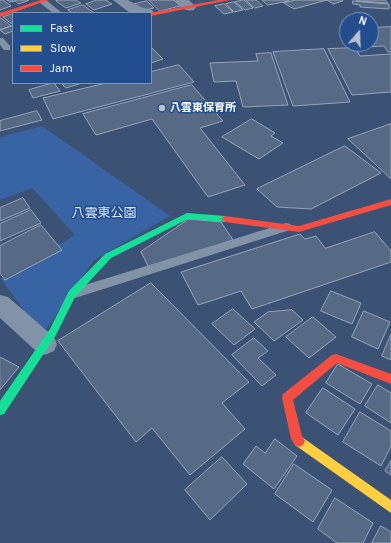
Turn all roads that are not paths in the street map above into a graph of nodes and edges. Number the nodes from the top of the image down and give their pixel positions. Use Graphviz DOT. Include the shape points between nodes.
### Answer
graph roads {
  1 [pos="119,0"];
  2 [pos="227,0"];
  3 [pos="45,1"];
  4 [pos="185,4"];
  5 [pos="57,12"];
  6 [pos="143,12"];
  7 [pos="152,14"];
  8 [pos="0,15"];
  9 [pos="0,40"];
  10 [pos="7,48"];
  11 [pos="391,202"];
  12 [pos="286,228"];
  13 [pos="72,294"];
  14 [pos="0,304"];
  15 [pos="45,344"];
  16 [pos="391,379"];
  17 [pos="0,410"];
  18 [pos="391,507"];
  1 -- 6 [label="street" via="134,10"];
  2 -- 4 [label="street"];
  3 -- 5 [label="lane"];
  3 -- 8 [label="street"];
  4 -- 7 [label="street"];
  9 -- 10 [label="lane"];
  11 -- 12 [label="street" via="299,229"];
  12 -- 13 [label="lane"];
  12 -- 13 [label="street" via="238,220 187,216 108,256"];
  13 -- 15 [label="street"];
  14 -- 15 [label="street"];
  15 -- 17 [label="street"];
  16 -- 18 [label="street" via="336,358 287,398 297,439"];
}
